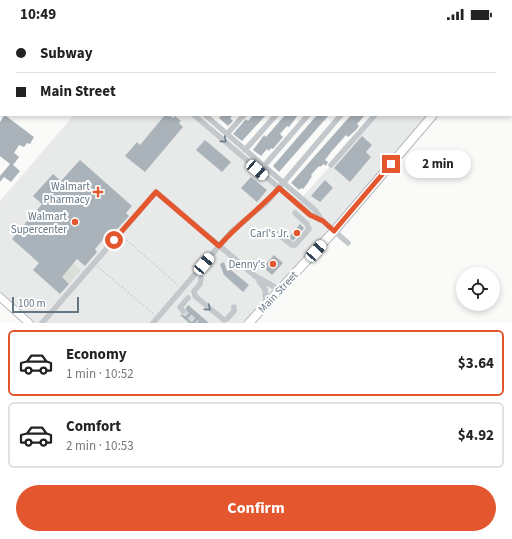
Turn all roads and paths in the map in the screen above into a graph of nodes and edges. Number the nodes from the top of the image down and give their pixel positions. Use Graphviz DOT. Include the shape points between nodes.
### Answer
graph roads {
  1 [pos="195,116"];
  2 [pos="209,116"];
  3 [pos="243,116"];
  4 [pos="275,116"];
  5 [pos="307,116"];
  6 [pos="340,116"];
  7 [pos="374,116"];
  8 [pos="432,116"];
  9 [pos="204,124"];
  10 [pos="227,134"];
  11 [pos="245,150"];
  12 [pos="331,165"];
  13 [pos="264,166"];
  14 [pos="283,182"];
  15 [pos="279,188"];
  16 [pos="295,213"];
  17 [pos="323,221"];
  18 [pos="334,231"];
  19 [pos="119,234"];
  20 [pos="278,234"];
  21 [pos="348,243"];
  22 [pos="219,246"];
  23 [pos="94,263"];
  24 [pos="255,276"];
  25 [pos="201,278"];
  26 [pos="182,288"];
  27 [pos="280,290"];
  28 [pos="0,297"];
  29 [pos="188,298"];
  30 [pos="266,306"];
  31 [pos="234,307"];
  32 [pos="183,311"];
  33 [pos="158,317"];
  34 [pos="29,323"];
  35 [pos="42,323"];
  36 [pos="153,323"];
  37 [pos="250,323"];
  1 -- 9 [label="street"];
  2 -- 9 [label="street"];
  2 -- 10 [label="street"];
  3 -- 10 [label="street"];
  4 -- 11 [label="street"];
  5 -- 13 [label="street"];
  6 -- 14 [label="street"];
  7 -- 12 [label="street"];
  8 -- 18 [label="highway, Main Street"];
  9 -- 15 [label="street, one-way"];
  10 -- 11 [label="street"];
  11 -- 13 [label="street"];
  13 -- 14 [label="street"];
  14 -- 15 [label="street"];
  14 -- 17 [label="street" via="315,210"];
  15 -- 17 [label="street" via="310,215"];
  15 -- 22 [label="street"];
  16 -- 20 [label="street" via="309,229 295,245"];
  17 -- 18 [label="street"];
  18 -- 21 [label="street"];
  18 -- 27 [label="highway, Main Street"];
  19 -- 22 [label="street" via="156,192"];
  19 -- 23 [label="street"];
  19 -- 26 [label="path"];
  22 -- 24 [label="street"];
  22 -- 26 [label="street"];
  23 -- 33 [label="path"];
  23 -- 35 [label="street"];
  24 -- 27 [label="street"];
  24 -- 30 [label="street" via="265,289"];
  25 -- 31 [label="street, one-way" via="194,291 195,296 224,320 234,311"];
  26 -- 33 [label="street"];
  27 -- 30 [label="highway, Main Street"];
  28 -- 34 [label="main road"];
  29 -- 32 [label="street" via="180,307"];
  30 -- 37 [label="highway, Main Street"];
  33 -- 36 [label="street"];
}
